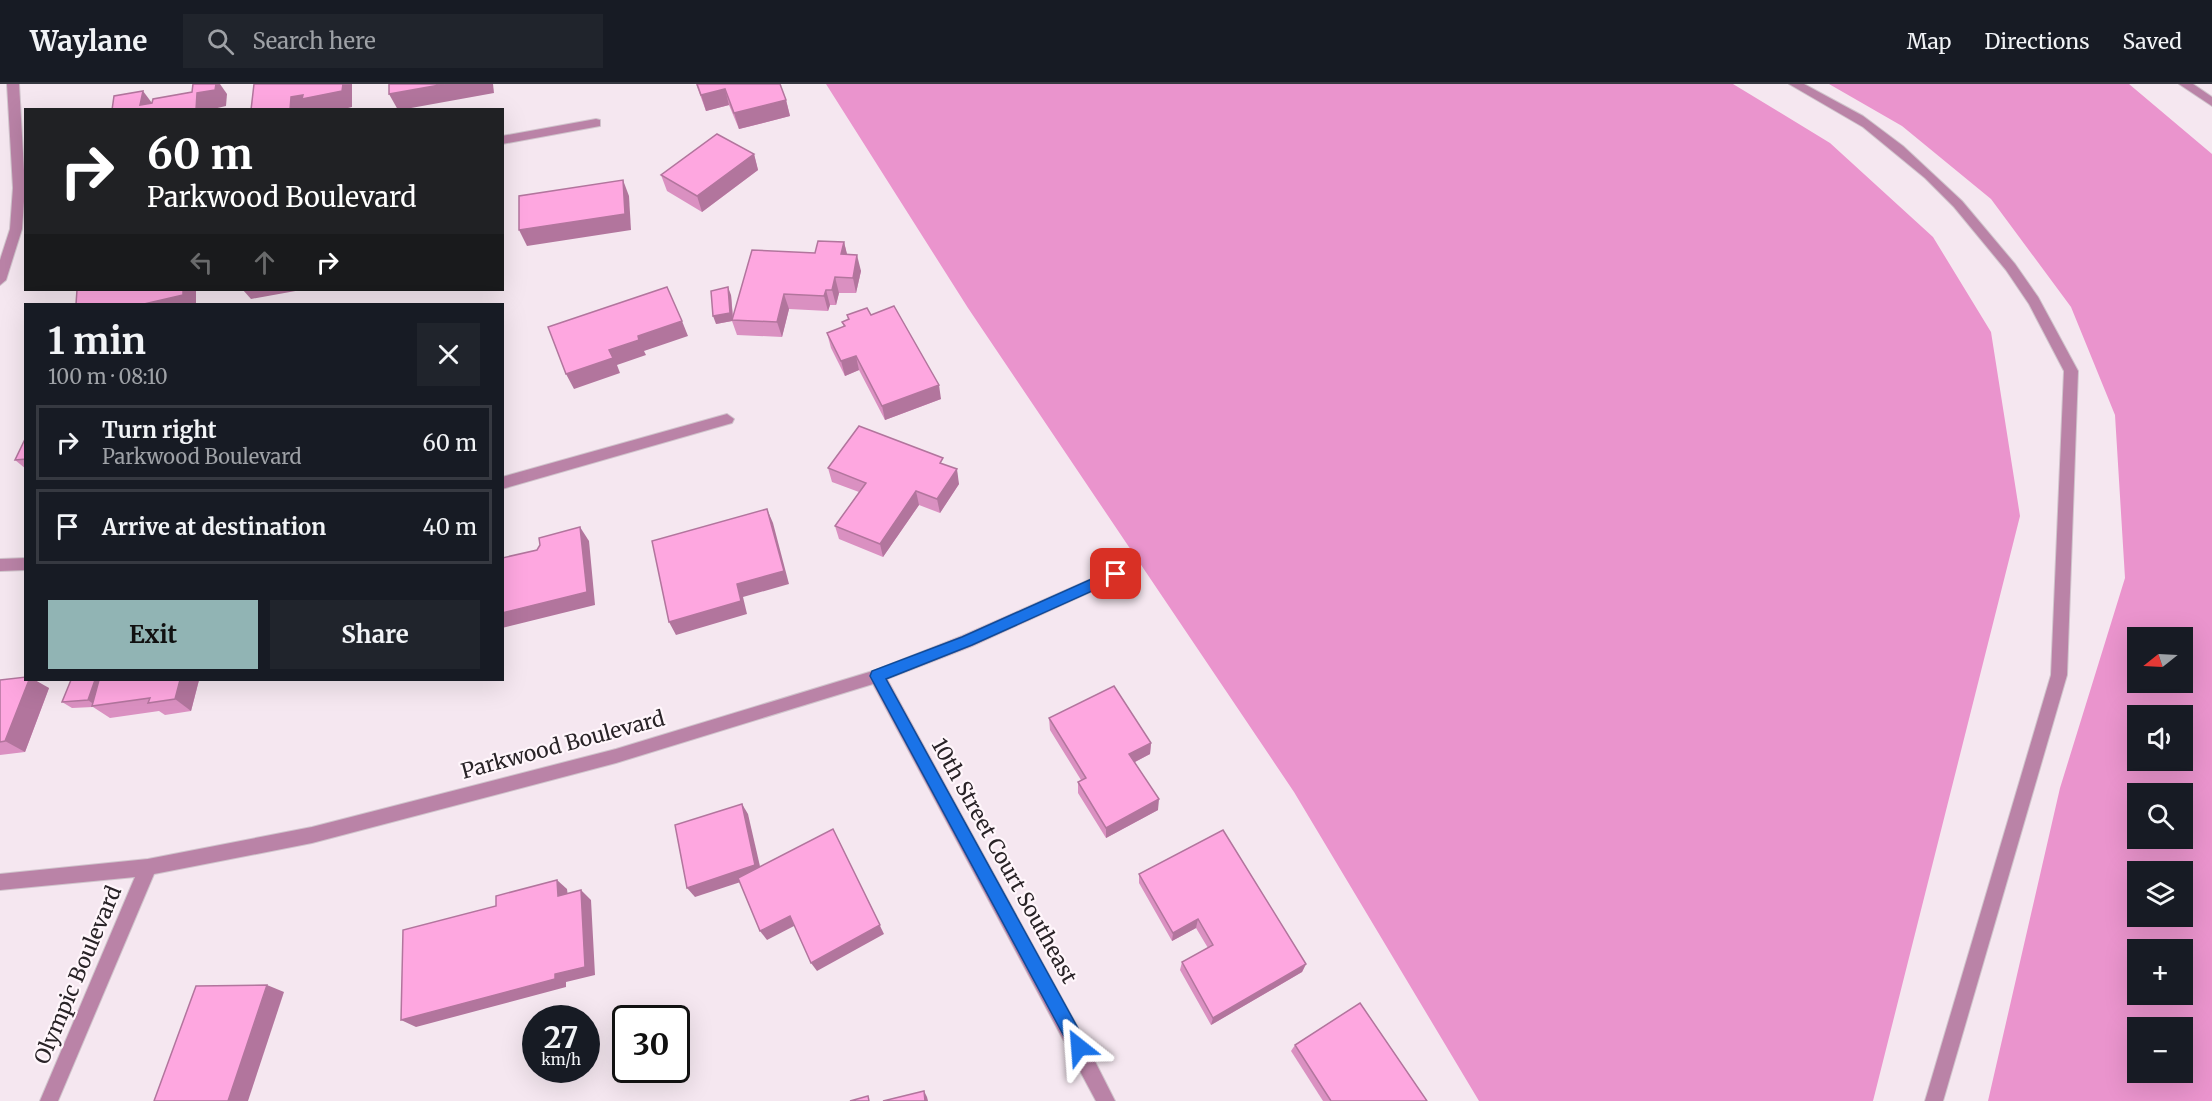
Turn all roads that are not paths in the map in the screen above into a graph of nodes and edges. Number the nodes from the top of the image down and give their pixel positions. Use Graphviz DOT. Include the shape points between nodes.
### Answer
graph roads {
  1 [pos="13,84"];
  2 [pos="1795,84"];
  3 [pos="2185,84"];
  4 [pos="2212,102"];
  5 [pos="596,123"];
  6 [pos="504,140"];
  7 [pos="21,228"];
  8 [pos="0,280"];
  9 [pos="727,419"];
  10 [pos="504,482"];
  11 [pos="24,564"];
  12 [pos="0,565"];
  13 [pos="1116,574"];
  14 [pos="877,676"];
  15 [pos="148,867"];
  16 [pos="0,882"];
  17 [pos="49,1101"];
  18 [pos="1106,1101"];
  19 [pos="1934,1101"];
  1 -- 7 [label="street"];
  2 -- 19 [label="street" via="1865,122 1924,168 1978,227 2025,288 2055,335 2071,371 2059,675"];
  3 -- 4 [label="street"];
  5 -- 6 [label="street"];
  7 -- 8 [label="street"];
  9 -- 10 [label="street"];
  11 -- 12 [label="street"];
  13 -- 14 [label="street, Parkwood Boulevard" via="967,641"];
  14 -- 15 [label="street, Parkwood Boulevard" via="605,759 312,835"];
  14 -- 18 [label="street, 10th Street Court Southeast"];
  15 -- 16 [label="street, Parkwood Boulevard"];
  15 -- 17 [label="street, Olympic Boulevard"];
}
